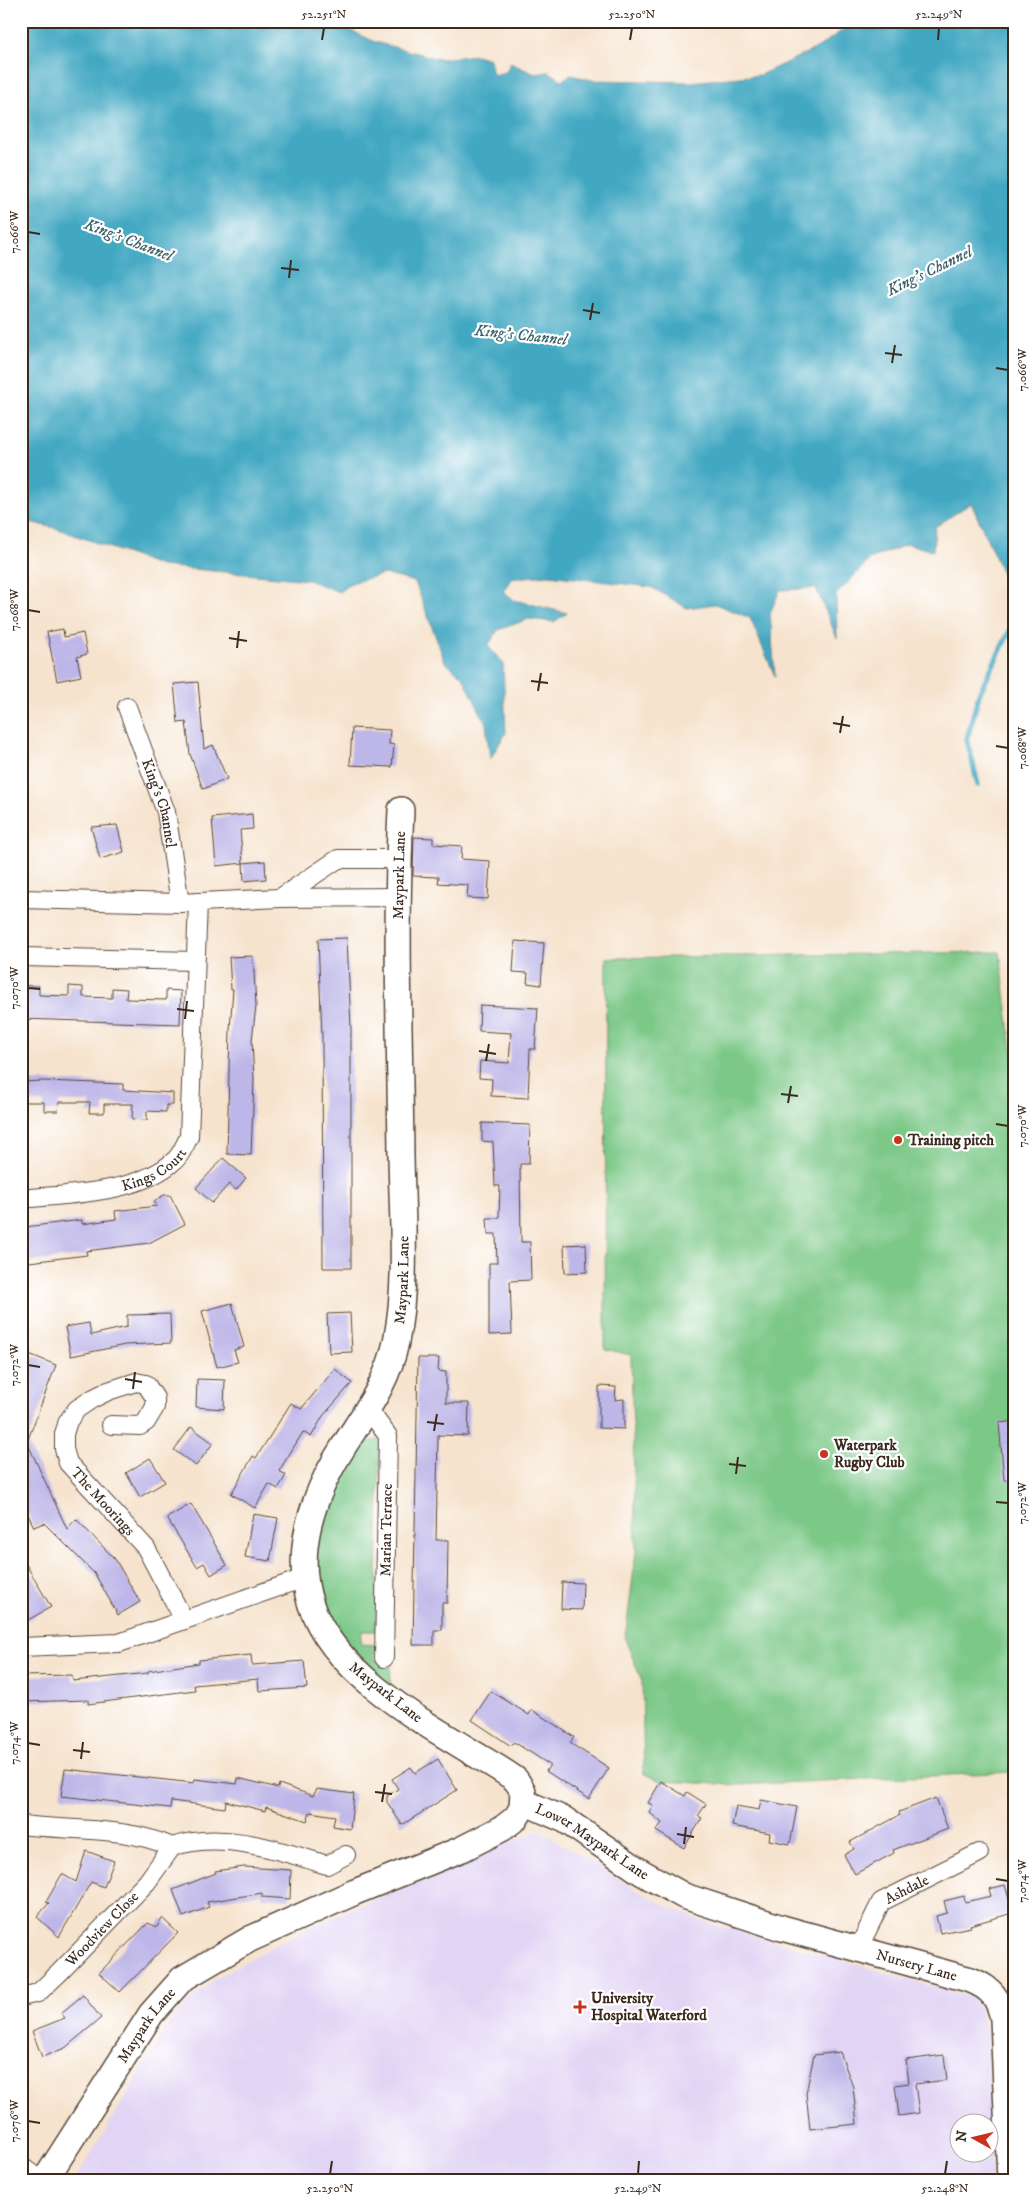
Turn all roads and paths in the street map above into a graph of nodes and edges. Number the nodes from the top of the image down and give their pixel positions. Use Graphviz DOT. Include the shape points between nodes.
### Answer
graph roads {
  1 [pos="127,707"];
  2 [pos="401,810"];
  3 [pos="398,859"];
  4 [pos="398,897"];
  5 [pos="280,898"];
  6 [pos="21,899"];
  7 [pos="189,903"];
  8 [pos="21,957"];
  9 [pos="195,961"];
  10 [pos="21,1199"];
  11 [pos="368,1409"];
  12 [pos="111,1425"];
  13 [pos="304,1578"];
  14 [pos="184,1620"];
  15 [pos="21,1647"];
  16 [pos="384,1658"];
  17 [pos="524,1802"];
  18 [pos="21,1825"];
  19 [pos="172,1847"];
  20 [pos="979,1853"];
  21 [pos="346,1855"];
  22 [pos="659,1884"];
  23 [pos="858,1949"];
  24 [pos="21,1997"];
  25 [pos="21,2166"];
  26 [pos="40,2180"];
  27 [pos="45,2180"];
  28 [pos="1010,2180"];
  1 -- 7 [label="street, King's Channel" via="166,812"];
  2 -- 3 [label="street, Maypark Lane"];
  3 -- 4 [label="street, Maypark Lane"];
  3 -- 5 [label="street" via="338,859"];
  4 -- 5 [label="street"];
  4 -- 11 [label="street, Maypark Lane" via="402,1288 392,1357"];
  5 -- 7 [label="street"];
  6 -- 7 [label="street"];
  7 -- 9 [label="street, Kings Court"];
  8 -- 9 [label="street"];
  9 -- 10 [label="street, Kings Court" via="189,1137 176,1160 145,1180 82,1193"];
  11 -- 13 [label="street, Maypark Lane" via="332,1466 314,1506 305,1544"];
  11 -- 16 [label="street, Marian Terrace" via="388,1436"];
  12 -- 14 [label="street, The Moorings" via="140,1426 146,1422 155,1407 155,1398 146,1384 136,1382 108,1391 77,1409 64,1434 68,1463 146,1548"];
  13 -- 14 [label="street"];
  13 -- 17 [label="street, Maypark Lane" via="317,1622 348,1663 424,1722 510,1776 520,1786"];
  14 -- 15 [label="street" via="119,1643"];
  17 -- 22 [label="street, Lower Maypark Lane" via="565,1820"];
  17 -- 27 [label="street, Maypark Lane" via="510,1822 476,1842 250,1939 182,1979 151,2014"];
  18 -- 19 [label="street" via="124,1832 152,1838"];
  19 -- 21 [label="street" via="191,1840 218,1840 256,1846 327,1865"];
  19 -- 24 [label="street, Woodview Close" via="147,1882 60,1972 38,1993"];
  20 -- 23 [label="street, Ashdale" via="881,1902"];
  22 -- 23 [label="street, Nursery Lane" via="715,1907"];
  23 -- 28 [label="street, Nursery Lane" via="971,1980 996,1995 1003,2019"];
  25 -- 26 [label="street"];
}
